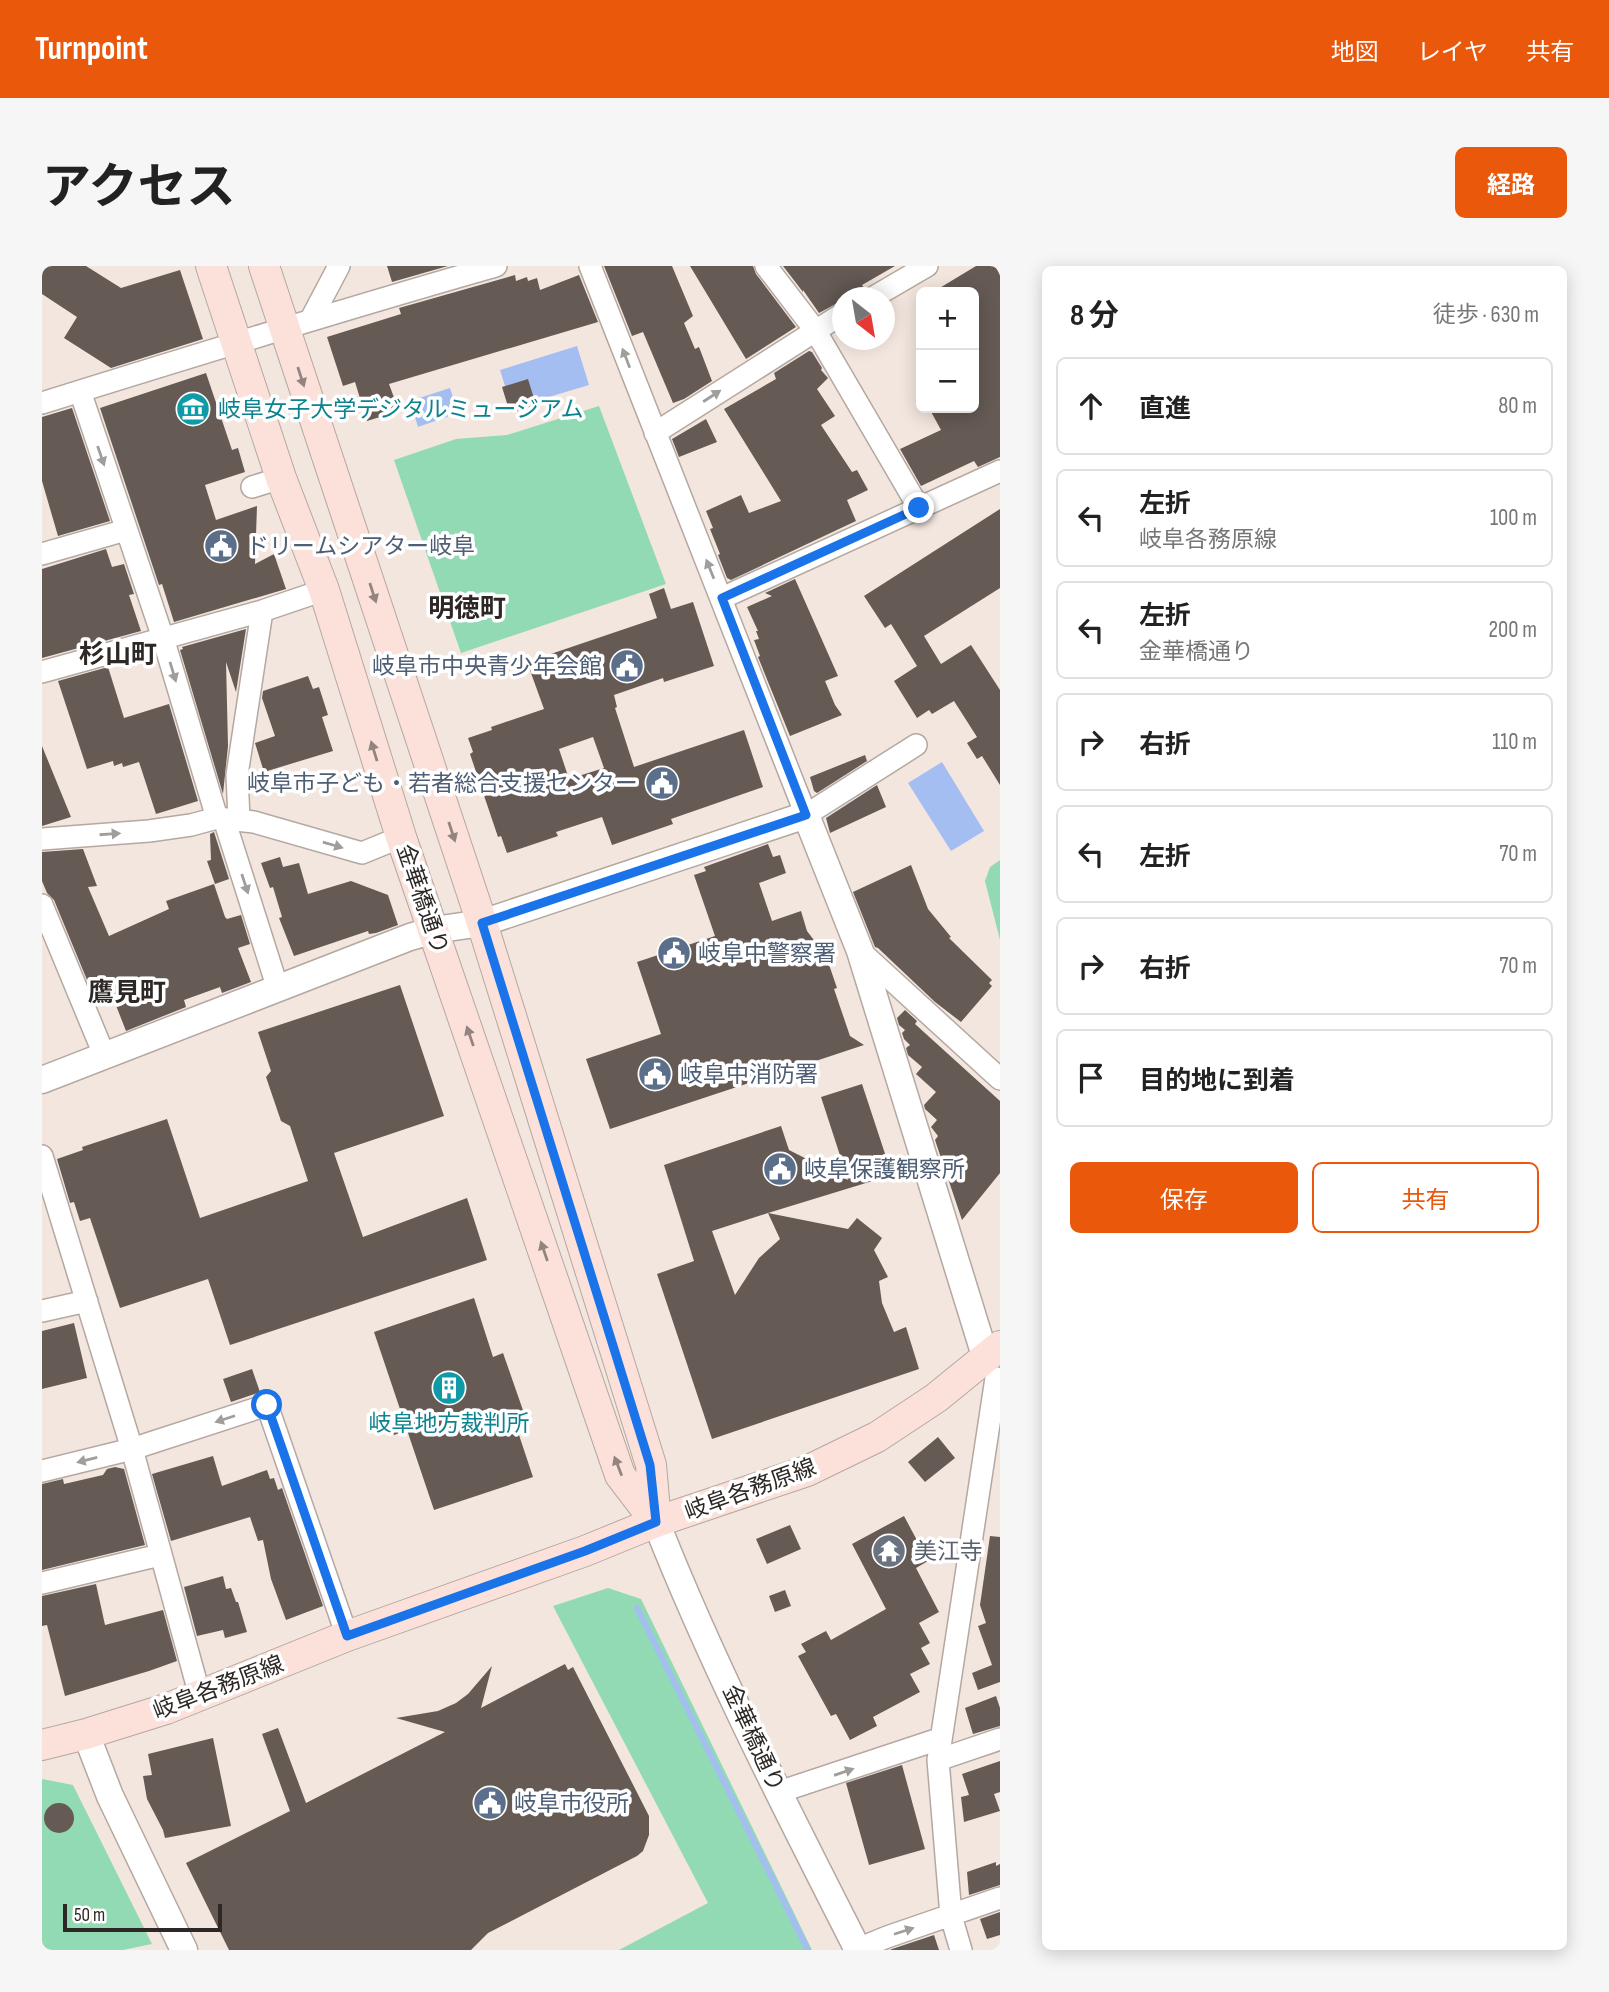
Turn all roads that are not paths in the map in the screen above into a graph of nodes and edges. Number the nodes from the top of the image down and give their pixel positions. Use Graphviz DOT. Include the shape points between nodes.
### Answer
graph roads {
  1 [pos="211,266"];
  2 [pos="264,266"];
  3 [pos="339,266"];
  4 [pos="496,266"];
  5 [pos="590,266"];
  6 [pos="766,266"];
  7 [pos="927,266"];
  8 [pos="891,287"];
  9 [pos="832,320"];
  10 [pos="298,324"];
  11 [pos="815,330"];
  12 [pos="236,344"];
  13 [pos="80,391"];
  14 [pos="42,403"];
  15 [pos="655,433"];
  16 [pos="1000,471"];
  17 [pos="281,478"];
  18 [pos="252,487"];
  19 [pos="919,508"];
  20 [pos="126,530"];
  21 [pos="42,554"];
  22 [pos="324,590"];
  23 [pos="722,598"];
  24 [pos="262,611"];
  25 [pos="163,638"];
  26 [pos="42,672"];
  27 [pos="916,745"];
  28 [pos="806,815"];
  29 [pos="227,819"];
  30 [pos="401,837"];
  31 [pos="42,839"];
  32 [pos="42,905"];
  33 [pos="482,923"];
  34 [pos="434,930"];
  35 [pos="860,951"];
  36 [pos="278,989"];
  37 [pos="105,1057"];
  38 [pos="1000,1079"];
  39 [pos="42,1080"];
  40 [pos="42,1156"];
  41 [pos="87,1301"];
  42 [pos="42,1311"];
  43 [pos="995,1368"];
  44 [pos="132,1449"];
  45 [pos="42,1471"];
  46 [pos="656,1522"];
  47 [pos="160,1555"];
  48 [pos="42,1583"];
  49 [pos="347,1636"];
  50 [pos="200,1696"];
  51 [pos="86,1734"];
  52 [pos="1000,1739"];
  53 [pos="42,1745"];
  54 [pos="938,1750"];
  55 [pos="779,1792"];
  56 [pos="1000,1898"];
  57 [pos="951,1916"];
  58 [pos="177,1948"];
  59 [pos="858,1950"];
  60 [pos="961,1950"];
  1 -- 12 [label="main road, 金華橋通り"];
  2 -- 10 [label="main road, 金華橋通り"];
  3 -- 10 [label="street"];
  4 -- 10 [label="street"];
  15 -- 5 [label="street, one-way"];
  6 -- 11 [label="street"];
  7 -- 8 [label="street"];
  9 -- 11 [label="street"];
  10 -- 12 [label="street"];
  10 -- 33 [label="main road, 金華橋通り, one-way"];
  15 -- 11 [label="street, one-way"];
  11 -- 19 [label="street"];
  12 -- 13 [label="street"];
  12 -- 17 [label="main road, 金華橋通り"];
  13 -- 14 [label="street"];
  13 -- 20 [label="street, one-way"];
  23 -- 15 [label="street, one-way"];
  16 -- 19 [label="street"];
  17 -- 18 [label="street"];
  17 -- 22 [label="main road, 金華橋通り"];
  19 -- 23 [label="street"];
  20 -- 21 [label="street"];
  20 -- 25 [label="street"];
  22 -- 24 [label="street"];
  30 -- 22 [label="main road, 金華橋通り, one-way"];
  23 -- 28 [label="street"];
  24 -- 25 [label="street"];
  24 -- 29 [label="street"];
  25 -- 26 [label="street"];
  25 -- 29 [label="street, one-way"];
  27 -- 28 [label="street"];
  28 -- 33 [label="street"];
  28 -- 35 [label="street"];
  29 -- 30 [label="street, one-way" via="362,853"];
  31 -- 29 [label="street, one-way" via="149,831"];
  29 -- 36 [label="street, one-way"];
  30 -- 34 [label="main road, 金華橋通り"];
  32 -- 37 [label="street"];
  33 -- 34 [label="street"];
  33 -- 46 [label="main road, 金華橋通り" via="650,1465"];
  34 -- 36 [label="street"];
  46 -- 34 [label="main road, 金華橋通り, one-way" via="620,1475"];
  35 -- 38 [label="street"];
  35 -- 43 [label="street"];
  36 -- 37 [label="street"];
  37 -- 39 [label="street"];
  40 -- 41 [label="street"];
  41 -- 42 [label="street"];
  41 -- 44 [label="street"];
  43 -- 46 [label="main road, 岐阜各務原線" via="818,1466"];
  43 -- 54 [label="street"];
  44 -- 45 [label="street, one-way"];
  44 -- 47 [label="street"];
  49 -- 44 [label="street, one-way" via="267,1405"];
  46 -- 49 [label="main road, 岐阜各務原線"];
  46 -- 55 [label="street, 金華橋通り"];
  47 -- 48 [label="street"];
  47 -- 50 [label="street"];
  49 -- 50 [label="main road, 岐阜各務原線"];
  50 -- 51 [label="main road, 岐阜各務原線"];
  51 -- 53 [label="main road, 岐阜各務原線"];
  51 -- 58 [label="street"];
  52 -- 54 [label="street"];
  55 -- 54 [label="street, one-way"];
  54 -- 57 [label="street"];
  55 -- 59 [label="street, 金華橋通り"];
  56 -- 57 [label="street"];
  59 -- 57 [label="street, one-way"];
  57 -- 60 [label="street"];
}
